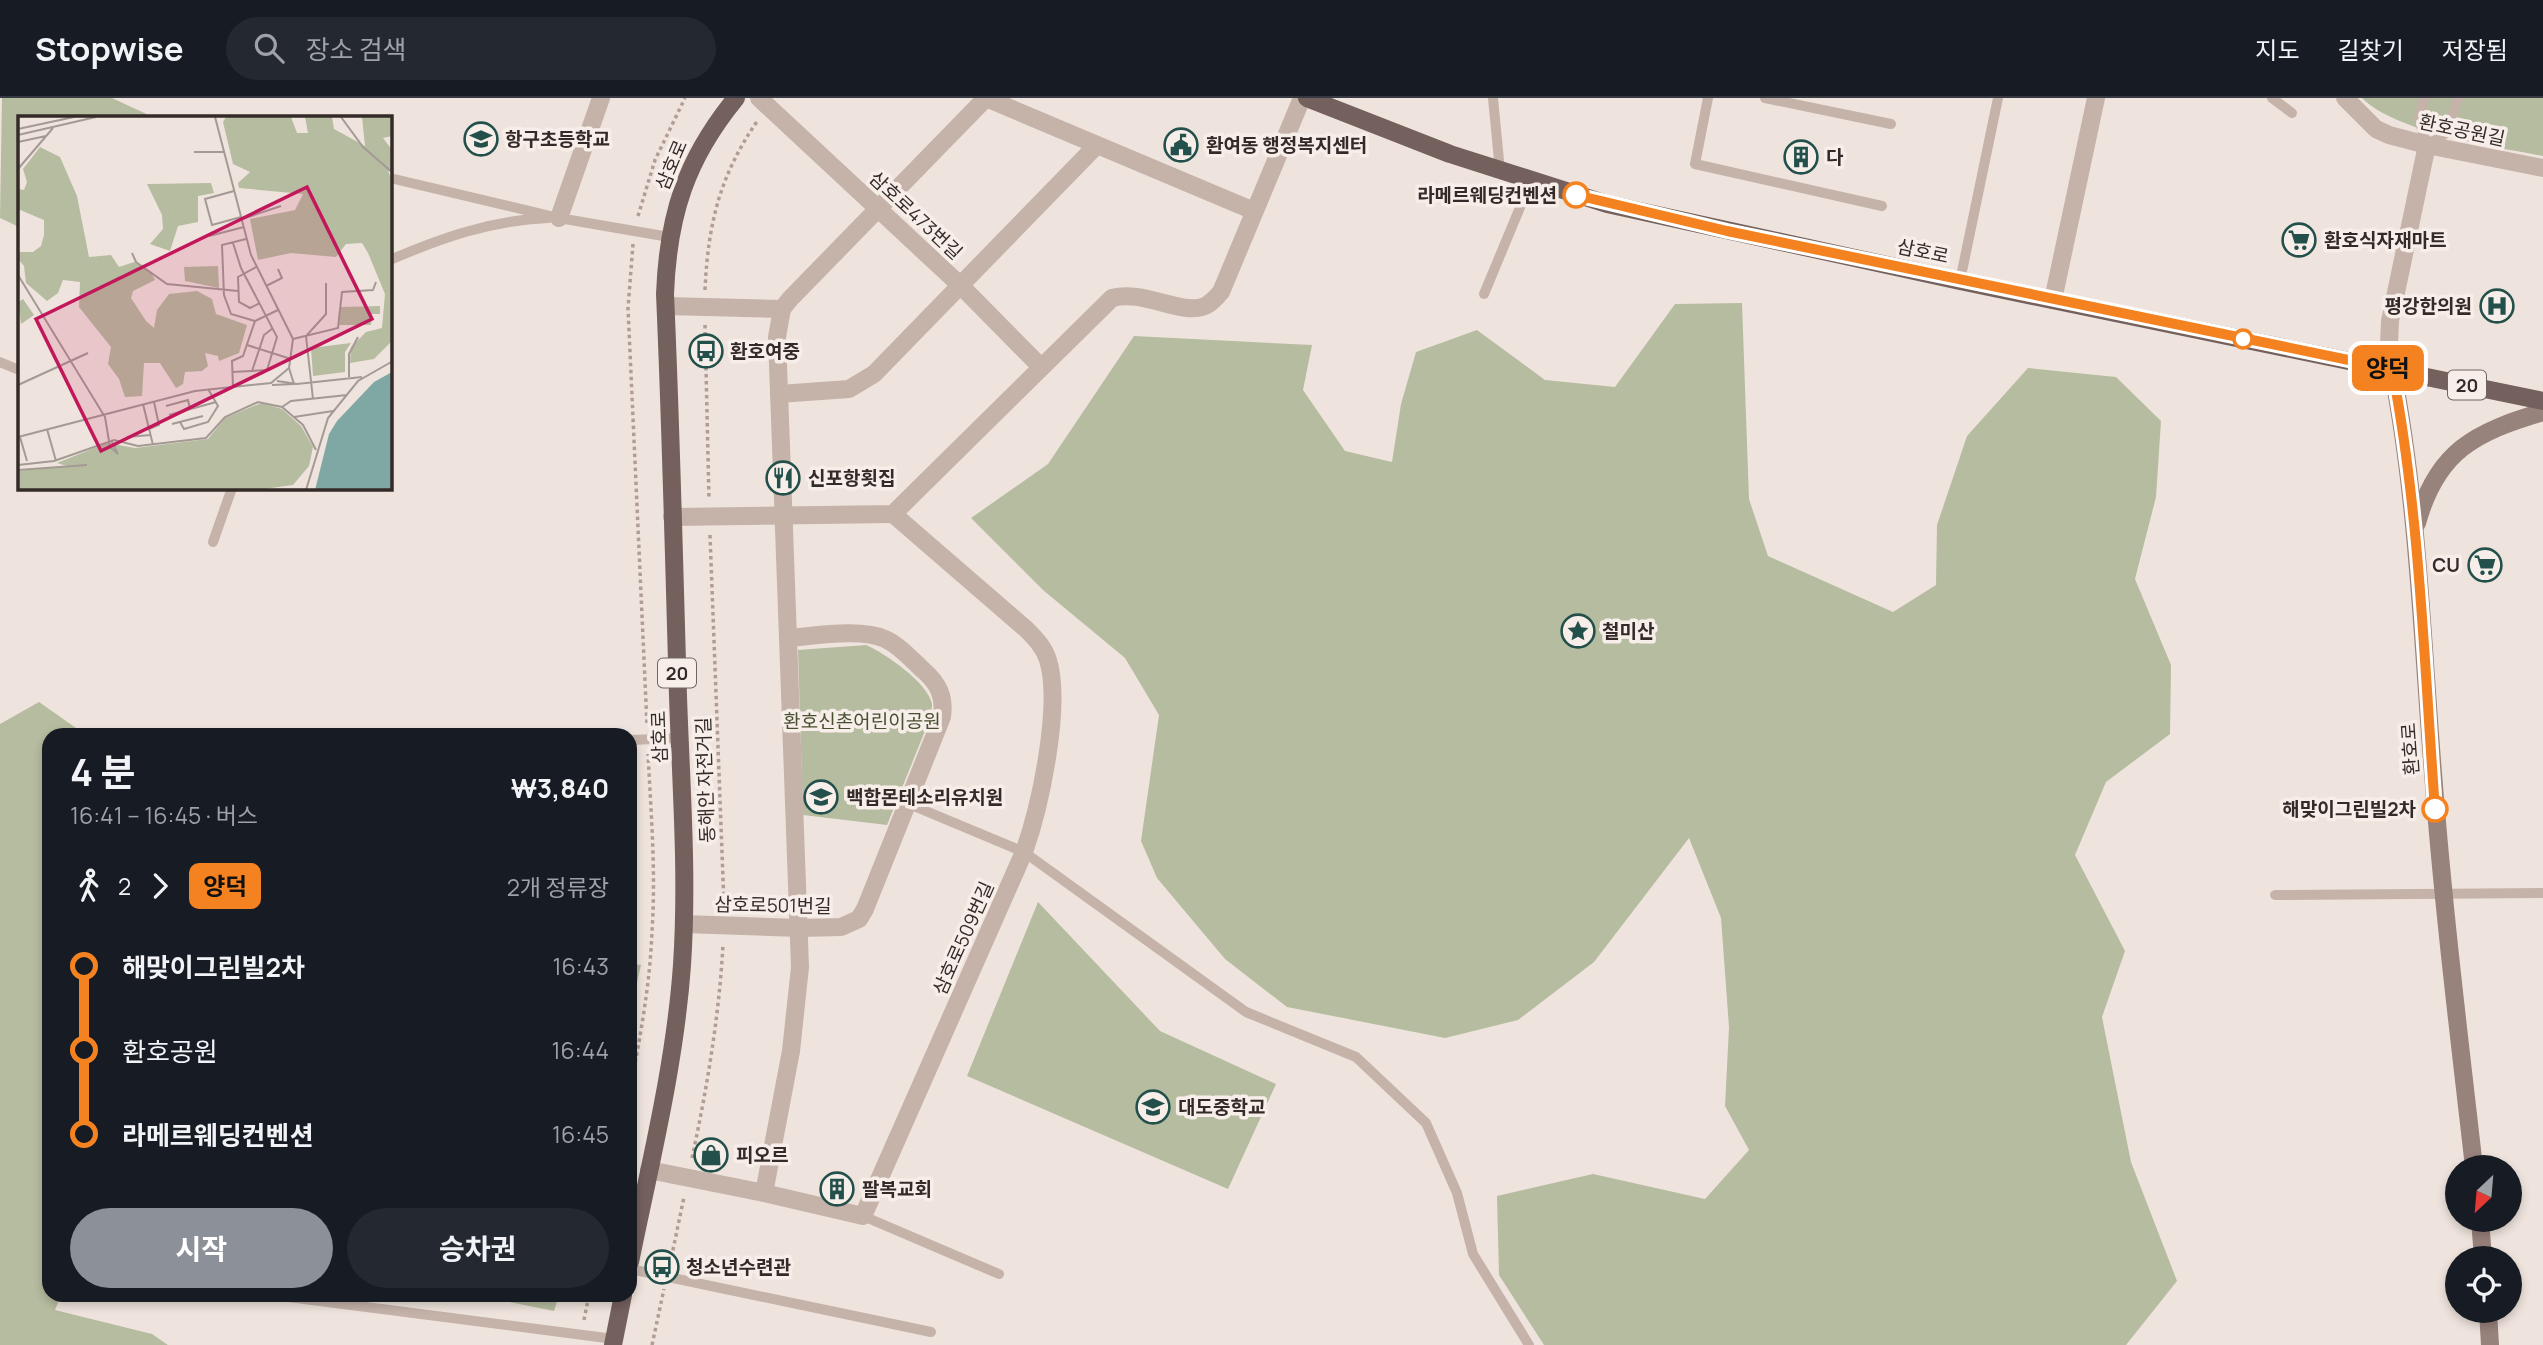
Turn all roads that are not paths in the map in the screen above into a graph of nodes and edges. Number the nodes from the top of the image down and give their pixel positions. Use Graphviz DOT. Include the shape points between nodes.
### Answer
graph roads {
  1 [pos="601,98"];
  2 [pos="736,98"];
  3 [pos="986,98"];
  4 [pos="1305,98"];
  5 [pos="1493,98"];
  6 [pos="1708,98"];
  7 [pos="1765,98"];
  8 [pos="1998,98"];
  9 [pos="2096,98"];
  10 [pos="2272,98"];
  11 [pos="2345,98"];
  12 [pos="2424,98"];
  13 [pos="2458,98"];
  14 [pos="764,102"];
  15 [pos="2292,113"];
  16 [pos="1891,124"];
  17 [pos="2427,145"];
  18 [pos="1096,146"];
  19 [pos="2543,168"];
  20 [pos="1500,171"];
  21 [pos="392,178"];
  22 [pos="1531,181"];
  23 [pos="1882,206"];
  24 [pos="878,207"];
  25 [pos="1254,211"];
  26 [pos="559,218"];
  27 [pos="669,237"];
  28 [pos="392,259"];
  29 [pos="1960,281"];
  30 [pos="960,285"];
  31 [pos="1484,294"];
  32 [pos="2053,300"];
  33 [pos="666,306"];
  34 [pos="782,309"];
  35 [pos="0,362"];
  36 [pos="1041,367"];
  37 [pos="2392,369"];
  38 [pos="18,370"];
  39 [pos="779,394"];
  40 [pos="2543,401"];
  41 [pos="2543,412"];
  42 [pos="231,490"];
  43 [pos="782,514"];
  44 [pos="893,514"];
  45 [pos="672,517"];
  46 [pos="2414,533"];
  47 [pos="213,542"];
  48 [pos="788,638"];
  49 [pos="680,738"];
  50 [pos="637,740"];
  51 [pos="909,804"];
  52 [pos="1024,852"];
  53 [pos="2442,892"];
  54 [pos="2543,893"];
  55 [pos="2275,895"];
  56 [pos="684,924"];
  57 [pos="800,928"];
  58 [pos="2473,1155"];
  59 [pos="649,1170"];
  60 [pos="764,1193"];
  61 [pos="863,1216"];
  62 [pos="637,1228"];
  63 [pos="637,1270"];
  64 [pos="999,1275"];
  65 [pos="324,1302"];
  66 [pos="622,1302"];
  67 [pos="2489,1323"];
  68 [pos="931,1332"];
  69 [pos="613,1342"];
  70 [pos="1529,1345"];
  71 [pos="2490,1345"];
  1 -- 26 [label="street"];
  2 -- 27 [label="main road, 삼호로 / 20" via="692,163"];
  3 -- 18 [label="street"];
  3 -- 24 [label="street"];
  4 -- 20 [label="main road, 삼호로 / 20"];
  4 -- 25 [label="street"];
  5 -- 20 [label="lane"];
  6 -- 23 [label="lane" via="1695,164"];
  7 -- 16 [label="lane"];
  8 -- 29 [label="lane"];
  9 -- 32 [label="street"];
  10 -- 15 [label="lane"];
  11 -- 17 [label="street, 환호공원길" via="2376,129"];
  12 -- 17 [label="lane" via="2419,119"];
  13 -- 17 [label="lane" via="2448,132"];
  14 -- 24 [label="street, 삼호로473번길"];
  17 -- 19 [label="street, 환호공원길"];
  17 -- 37 [label="street" via="2390,321"];
  18 -- 25 [label="street"];
  18 -- 30 [label="street"];
  20 -- 22 [label="main road, 삼호로 / 20"];
  21 -- 26 [label="lane"];
  22 -- 29 [label="main road, 삼호로 / 20" via="1607,204"];
  22 -- 31 [label="lane"];
  24 -- 30 [label="street, 삼호로473번길"];
  24 -- 34 [label="street"];
  25 -- 36 [label="street" via="1213,302 1190,308 1137,296 1112,298"];
  26 -- 27 [label="lane"];
  26 -- 28 [label="lane" via="525,219 464,231"];
  27 -- 33 [label="main road, 삼호로 / 20"];
  29 -- 32 [label="main road, 삼호로 / 20"];
  30 -- 36 [label="street, 삼호로473번길"];
  30 -- 39 [label="street" via="861,384 849,390"];
  32 -- 37 [label="main road, 삼호로 / 20"];
  33 -- 34 [label="street"];
  33 -- 45 [label="main road, 삼호로 / 20"];
  34 -- 39 [label="street" via="777,337"];
  35 -- 38 [label="lane"];
  36 -- 44 [label="street"];
  37 -- 40 [label="main road, 삼호로 / 20"];
  37 -- 46 [label="street, 환호로"];
  39 -- 43 [label="street"];
  41 -- 46 [label="street" via="2465,445 2433,479"];
  42 -- 47 [label="lane"];
  43 -- 44 [label="street"];
  43 -- 45 [label="street"];
  43 -- 48 [label="street"];
  44 -- 52 [label="street, 삼호로509번길" via="1027,629 1047,657 1053,692 1051,723 1039,800"];
  45 -- 49 [label="main road, 삼호로 / 20"];
  46 -- 53 [label="street, 환호로"];
  48 -- 51 [label="street, 삼호로501번길" via="857,634 884,638 932,678 944,703 942,717"];
  48 -- 57 [label="street"];
  49 -- 50 [label="lane"];
  49 -- 56 [label="main road, 삼호로 / 20"];
  51 -- 52 [label="lane"];
  51 -- 57 [label="street, 삼호로501번길" via="859,919 841,927"];
  52 -- 61 [label="street, 삼호로509번길"];
  52 -- 70 [label="lane" via="1246,1012 1356,1058 1426,1123 1457,1193 1473,1254"];
  53 -- 54 [label="lane"];
  53 -- 55 [label="lane"];
  53 -- 58 [label="street, 환호로"];
  56 -- 57 [label="street, 삼호로501번길"];
  56 -- 59 [label="main road, 삼호로 / 20" via="675,1030"];
  57 -- 60 [label="street" via="791,1051"];
  59 -- 60 [label="street"];
  59 -- 62 [label="main road, 삼호로 / 20"];
  60 -- 61 [label="street"];
  61 -- 64 [label="lane"];
  63 -- 68 [label="lane"];
  65 -- 69 [label="lane"];
  66 -- 69 [label="main road"];
  67 -- 71 [label="street"];
}
